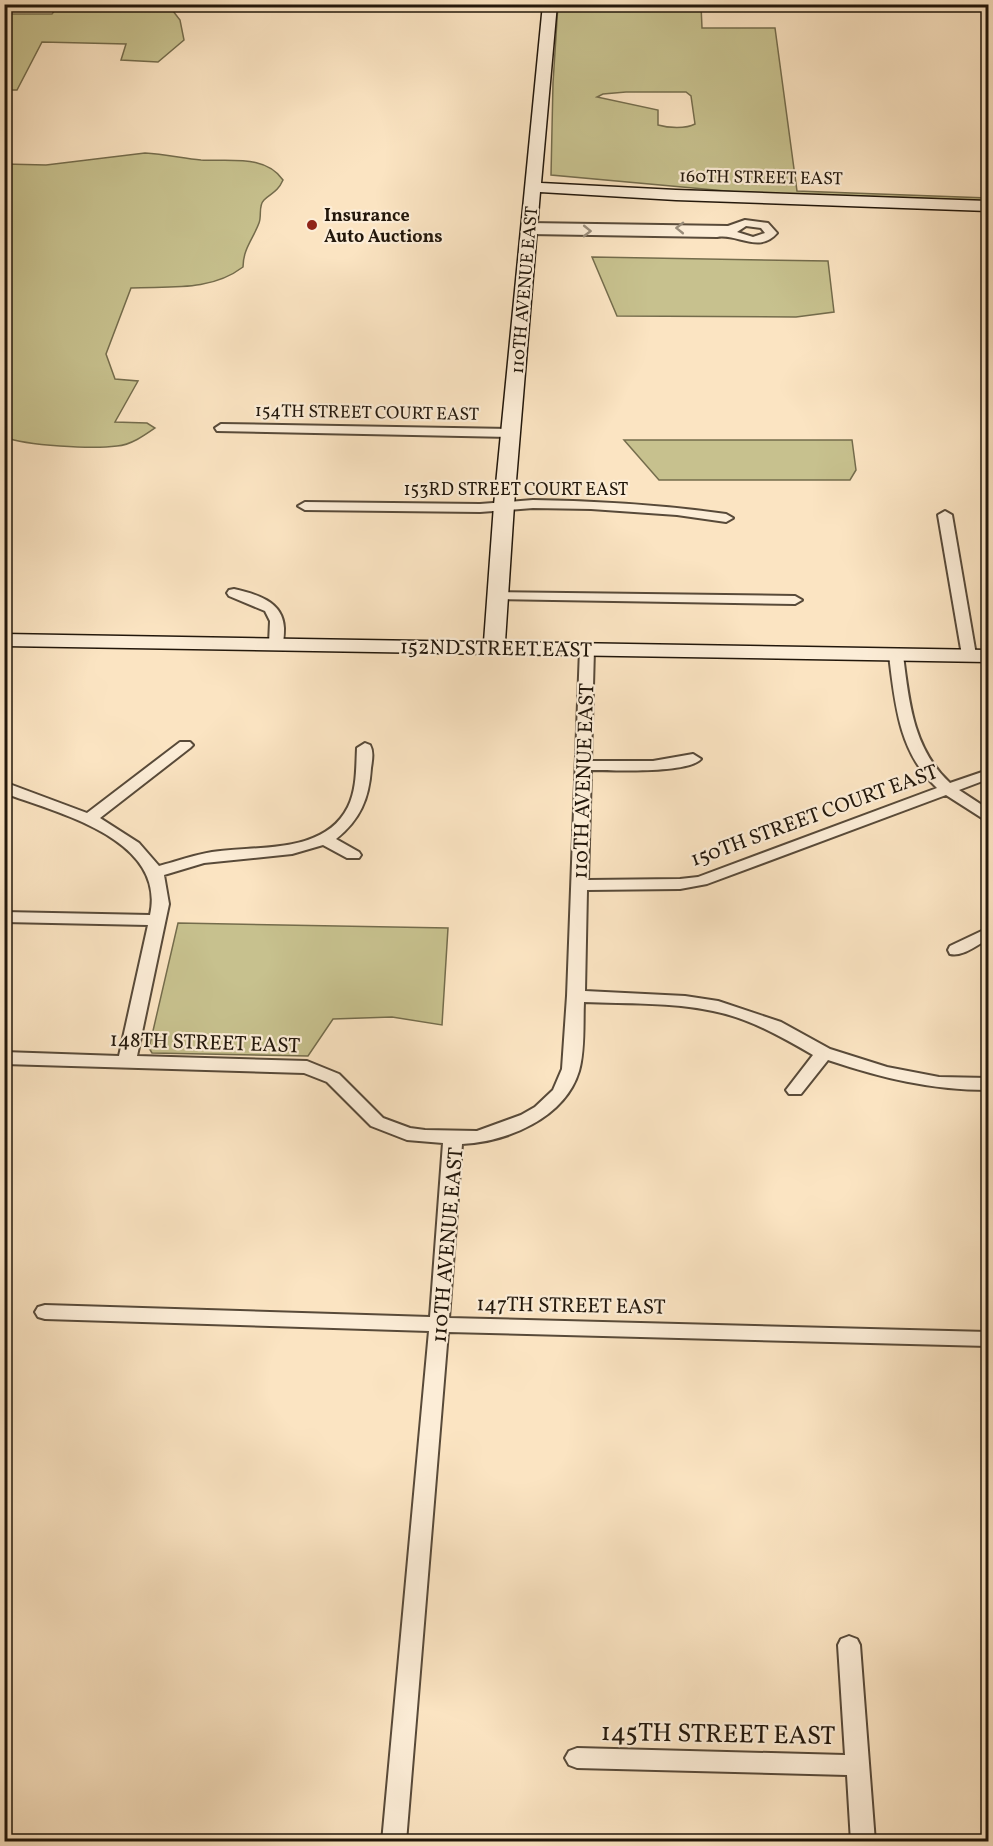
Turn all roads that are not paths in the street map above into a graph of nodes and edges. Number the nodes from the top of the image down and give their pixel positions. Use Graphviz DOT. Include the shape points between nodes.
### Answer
graph roads {
  1 [pos="550,4"];
  2 [pos="532,187"];
  3 [pos="988,206"];
  4 [pos="529,228"];
  5 [pos="731,231"];
  6 [pos="221,428"];
  7 [pos="511,433"];
  8 [pos="305,506"];
  9 [pos="504,506"];
  10 [pos="945,515"];
  11 [pos="726,518"];
  12 [pos="234,593"];
  13 [pos="498,596"];
  14 [pos="795,600"];
  15 [pos="4,640"];
  16 [pos="276,644"];
  17 [pos="494,648"];
  18 [pos="587,649"];
  19 [pos="896,655"];
  20 [pos="979,656"];
  21 [pos="185,745"];
  22 [pos="365,748"];
  23 [pos="693,759"];
  24 [pos="583,765"];
  25 [pos="988,774"];
  26 [pos="4,787"];
  27 [pos="949,791"];
  28 [pos="988,815"];
  29 [pos="89,819"];
  30 [pos="323,838"];
  31 [pos="353,855"];
  32 [pos="154,873"];
  33 [pos="579,885"];
  34 [pos="4,917"];
  35 [pos="158,920"];
  36 [pos="988,933"];
  37 [pos="956,950"];
  38 [pos="576,996"];
  39 [pos="824,1053"];
  40 [pos="4,1058"];
  41 [pos="127,1060"];
  42 [pos="988,1084"];
  43 [pos="795,1090"];
  44 [pos="453,1138"];
  45 [pos="45,1312"];
  46 [pos="439,1325"];
  47 [pos="988,1339"];
  48 [pos="849,1645"];
  49 [pos="577,1758"];
  50 [pos="858,1765"];
  51 [pos="394,1842"];
  52 [pos="863,1842"];
  1 -- 2 [label="street, 110TH AVENUE EAST"];
  2 -- 3 [label="street, 160TH STREET EAST"];
  2 -- 4 [label="street, 110TH AVENUE EAST"];
  4 -- 5 [label="street"];
  4 -- 7 [label="street, 110TH AVENUE EAST"];
  6 -- 7 [label="street, 154TH STREET COURT EAST"];
  7 -- 9 [label="street, 110TH AVENUE EAST"];
  8 -- 9 [label="street, 153RD STREET COURT EAST"];
  9 -- 11 [label="street, 153RD STREET COURT EAST" via="638,507"];
  9 -- 13 [label="street, 110TH AVENUE EAST"];
  10 -- 20 [label="street"];
  12 -- 16 [label="street" via="262,602 274,611 278,623"];
  13 -- 14 [label="street"];
  13 -- 17 [label="street, 110TH AVENUE EAST"];
  15 -- 16 [label="street, 152ND STREET EAST"];
  16 -- 17 [label="street, 152ND STREET EAST"];
  17 -- 18 [label="street, 152ND STREET EAST"];
  18 -- 19 [label="street, 152ND STREET EAST"];
  18 -- 24 [label="street, 110TH AVENUE EAST"];
  19 -- 20 [label="street, 152ND STREET EAST"];
  19 -- 27 [label="street" via="905,723 913,748 923,765"];
  21 -- 29 [label="street"];
  22 -- 30 [label="street" via="356,808 342,826"];
  23 -- 24 [label="street" via="653,766"];
  24 -- 33 [label="street, 110TH AVENUE EAST"];
  25 -- 27 [label="street, 150TH STREET COURT EAST"];
  26 -- 29 [label="street"];
  27 -- 28 [label="street"];
  27 -- 33 [label="street, 150TH STREET COURT EAST" via="701,881"];
  29 -- 32 [label="street" via="126,840"];
  30 -- 31 [label="street"];
  30 -- 32 [label="street" via="294,849 210,857"];
  32 -- 35 [label="street" via="160,904"];
  33 -- 38 [label="street, 110TH AVENUE EAST"];
  34 -- 35 [label="street"];
  35 -- 41 [label="street"];
  36 -- 37 [label="street"];
  38 -- 39 [label="street" via="685,1000 718,1006 775,1026"];
  38 -- 44 [label="street, 110TH AVENUE EAST" via="571,1069 561,1093 541,1111 514,1125 478,1137"];
  39 -- 42 [label="street" via="910,1078"];
  39 -- 43 [label="street"];
  40 -- 41 [label="street, 148TH STREET EAST"];
  41 -- 44 [label="street, 148TH STREET EAST" via="307,1067 333,1078 367,1114 393,1129"];
  44 -- 46 [label="street, 110TH AVENUE EAST"];
  45 -- 46 [label="street, 147TH STREET EAST"];
  46 -- 47 [label="street, 147TH STREET EAST"];
  46 -- 51 [label="street, 110TH AVENUE EAST"];
  48 -- 50 [label="street"];
  49 -- 50 [label="street, 145TH STREET EAST"];
  50 -- 52 [label="street"];
}
